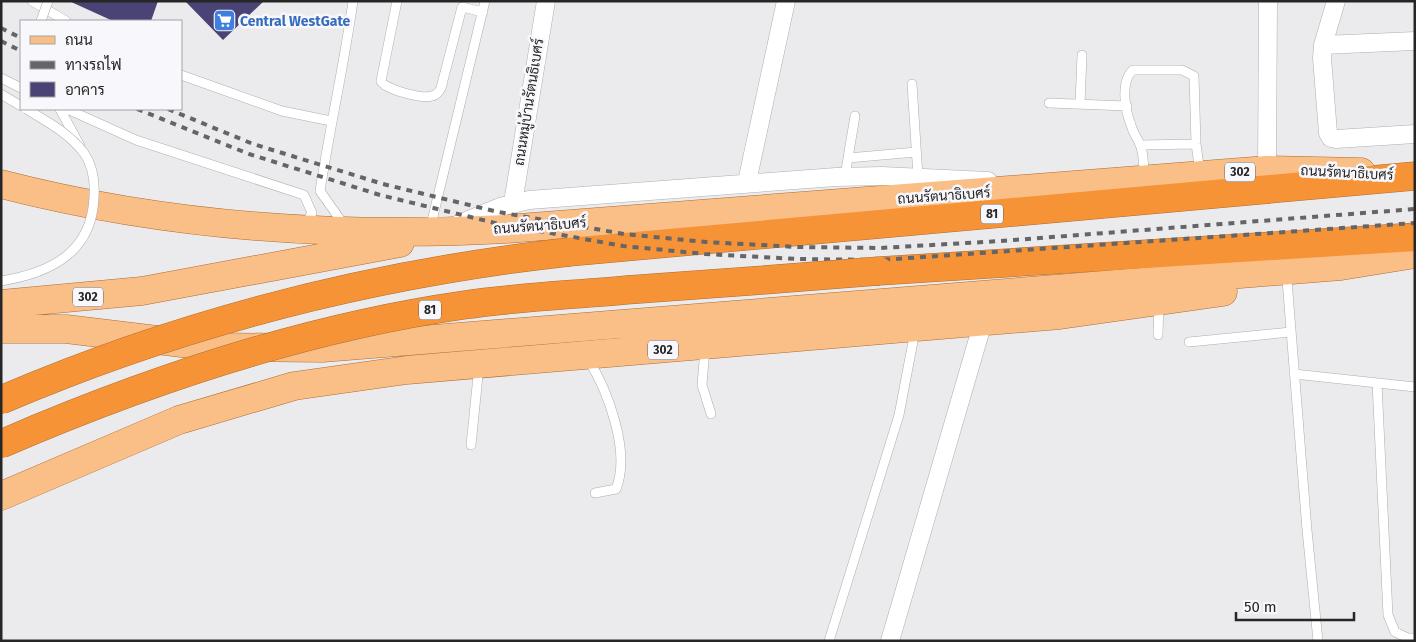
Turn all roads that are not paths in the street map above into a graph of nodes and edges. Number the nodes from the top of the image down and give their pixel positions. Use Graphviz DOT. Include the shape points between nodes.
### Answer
graph roads {
  1 [pos="32,1"];
  2 [pos="48,1"];
  3 [pos="353,1"];
  4 [pos="397,1"];
  5 [pos="485,1"];
  6 [pos="546,1"];
  7 [pos="786,1"];
  8 [pos="1268,1"];
  9 [pos="1336,1"];
  10 [pos="462,4"];
  11 [pos="483,12"];
  12 [pos="41,20"];
  13 [pos="64,20"];
  14 [pos="1415,41"];
  15 [pos="1323,45"];
  16 [pos="1082,55"];
  17 [pos="182,74"];
  18 [pos="1,78"];
  19 [pos="912,84"];
  20 [pos="20,88"];
  21 [pos="1,94"];
  22 [pos="1049,103"];
  23 [pos="1080,104"];
  24 [pos="20,105"];
  25 [pos="1126,106"];
  26 [pos="28,110"];
  27 [pos="61,110"];
  28 [pos="69,110"];
  29 [pos="855,116"];
  30 [pos="332,122"];
  31 [pos="1415,134"];
  32 [pos="1196,144"];
  33 [pos="1140,145"];
  34 [pos="916,152"];
  35 [pos="84,153"];
  36 [pos="848,158"];
  37 [pos="1267,170"];
  38 [pos="1200,175"];
  39 [pos="845,176"];
  40 [pos="1415,176"];
  41 [pos="918,177"];
  42 [pos="1144,180"];
  43 [pos="747,182"];
  44 [pos="1,184"];
  45 [pos="1065,186"];
  46 [pos="513,203"];
  47 [pos="303,230"];
  48 [pos="472,230"];
  49 [pos="348,231"];
  50 [pos="436,231"];
  51 [pos="1415,236"];
  52 [pos="1415,254"];
  53 [pos="1341,266"];
  54 [pos="1287,280"];
  55 [pos="1,281"];
  56 [pos="1159,302"];
  57 [pos="1,304"];
  58 [pos="983,322"];
  59 [pos="1,328"];
  60 [pos="915,328"];
  61 [pos="1291,332"];
  62 [pos="1158,335"];
  63 [pos="1189,342"];
  64 [pos="705,346"];
  65 [pos="586,356"];
  66 [pos="479,365"];
  67 [pos="1294,374"];
  68 [pos="1377,383"];
  69 [pos="1415,387"];
  70 [pos="1,400"];
  71 [pos="711,414"];
  72 [pos="1,444"];
  73 [pos="470,445"];
  74 [pos="595,493"];
  75 [pos="1,496"];
  76 [pos="1415,638"];
  77 [pos="829,641"];
  78 [pos="890,641"];
  79 [pos="1318,641"];
  1 -- 13 [label="lane"];
  2 -- 12 [label="lane, bridge"];
  3 -- 30 [label="lane" via="340,91"];
  4 -- 10 [label="lane" via="381,82 388,88 427,97 435,95 441,88"];
  5 -- 11 [label="lane"];
  6 -- 46 [label="street, ถนนหมู่บ้านรัตนธิเบศร์"];
  7 -- 43 [label="street"];
  8 -- 37 [label="street"];
  9 -- 15 [label="street"];
  10 -- 11 [label="lane"];
  11 -- 50 [label="lane"];
  14 -- 15 [label="street"];
  15 -- 31 [label="street" via="1328,133 1331,138"];
  16 -- 23 [label="lane"];
  17 -- 30 [label="lane" via="282,111"];
  18 -- 20 [label="lane"];
  19 -- 34 [label="lane"];
  21 -- 24 [label="lane"];
  22 -- 23 [label="lane"];
  23 -- 25 [label="lane"];
  25 -- 32 [label="lane" via="1125,82 1133,70 1182,70 1190,73 1196,82"];
  25 -- 33 [label="lane"];
  26 -- 35 [label="lane, bridge" via="57,128"];
  27 -- 35 [label="lane, bridge"];
  28 -- 47 [label="lane" via="136,140 304,195 312,213"];
  29 -- 36 [label="lane"];
  30 -- 49 [label="lane" via="320,190"];
  32 -- 33 [label="lane"];
  32 -- 38 [label="lane"];
  33 -- 42 [label="lane"];
  34 -- 36 [label="lane"];
  34 -- 41 [label="lane"];
  35 -- 55 [label="lane, bridge" via="91,166 95,192 85,234 75,249 48,269"];
  36 -- 39 [label="lane"];
  37 -- 38 [label="main road, ถนนรัตนาธิเบศร์ / 302"];
  37 -- 40 [label="main road, ถนนรัตนาธิเบศร์ / 302"];
  38 -- 42 [label="main road, ถนนรัตนาธิเบศร์ / 302"];
  39 -- 41 [label="street"];
  39 -- 43 [label="street"];
  40 -- 70 [label="highway, 81, bridge" via="570,252 428,271 277,304 103,360"];
  41 -- 45 [label="street"];
  42 -- 45 [label="main road, ถนนรัตนาธิเบศร์ / 302"];
  43 -- 46 [label="street"];
  44 -- 47 [label="main road" via="151,216"];
  45 -- 48 [label="main road, ถนนรัตนาธิเบศร์ / 302"];
  46 -- 50 [label="street"];
  47 -- 49 [label="main road"];
  48 -- 50 [label="main road"];
  48 -- 57 [label="main road, 302" via="175,285 111,295"];
  49 -- 50 [label="main road"];
  51 -- 72 [label="highway, 81, bridge" via="512,299 385,319 283,344 171,377"];
  52 -- 53 [label="main road, 302"];
  53 -- 54 [label="main road, 302"];
  53 -- 59 [label="main road, bridge" via="322,348 249,349 66,329"];
  54 -- 56 [label="main road, 302"];
  54 -- 61 [label="lane"];
  56 -- 58 [label="main road, 302"];
  56 -- 62 [label="lane"];
  58 -- 60 [label="main road, 302"];
  58 -- 78 [label="street"];
  60 -- 64 [label="main road, 302"];
  60 -- 77 [label="lane" via="899,416"];
  61 -- 63 [label="lane"];
  61 -- 67 [label="lane"];
  64 -- 65 [label="main road, 302"];
  64 -- 71 [label="lane" via="702,385"];
  65 -- 66 [label="main road, 302"];
  65 -- 74 [label="lane" via="608,395 620,438 620,481 616,489"];
  66 -- 73 [label="lane"];
  66 -- 75 [label="main road, 302" via="407,370 294,386 179,420"];
  67 -- 68 [label="lane"];
  67 -- 79 [label="lane"];
  68 -- 69 [label="lane"];
  68 -- 76 [label="lane" via="1388,615 1395,632"];
}
